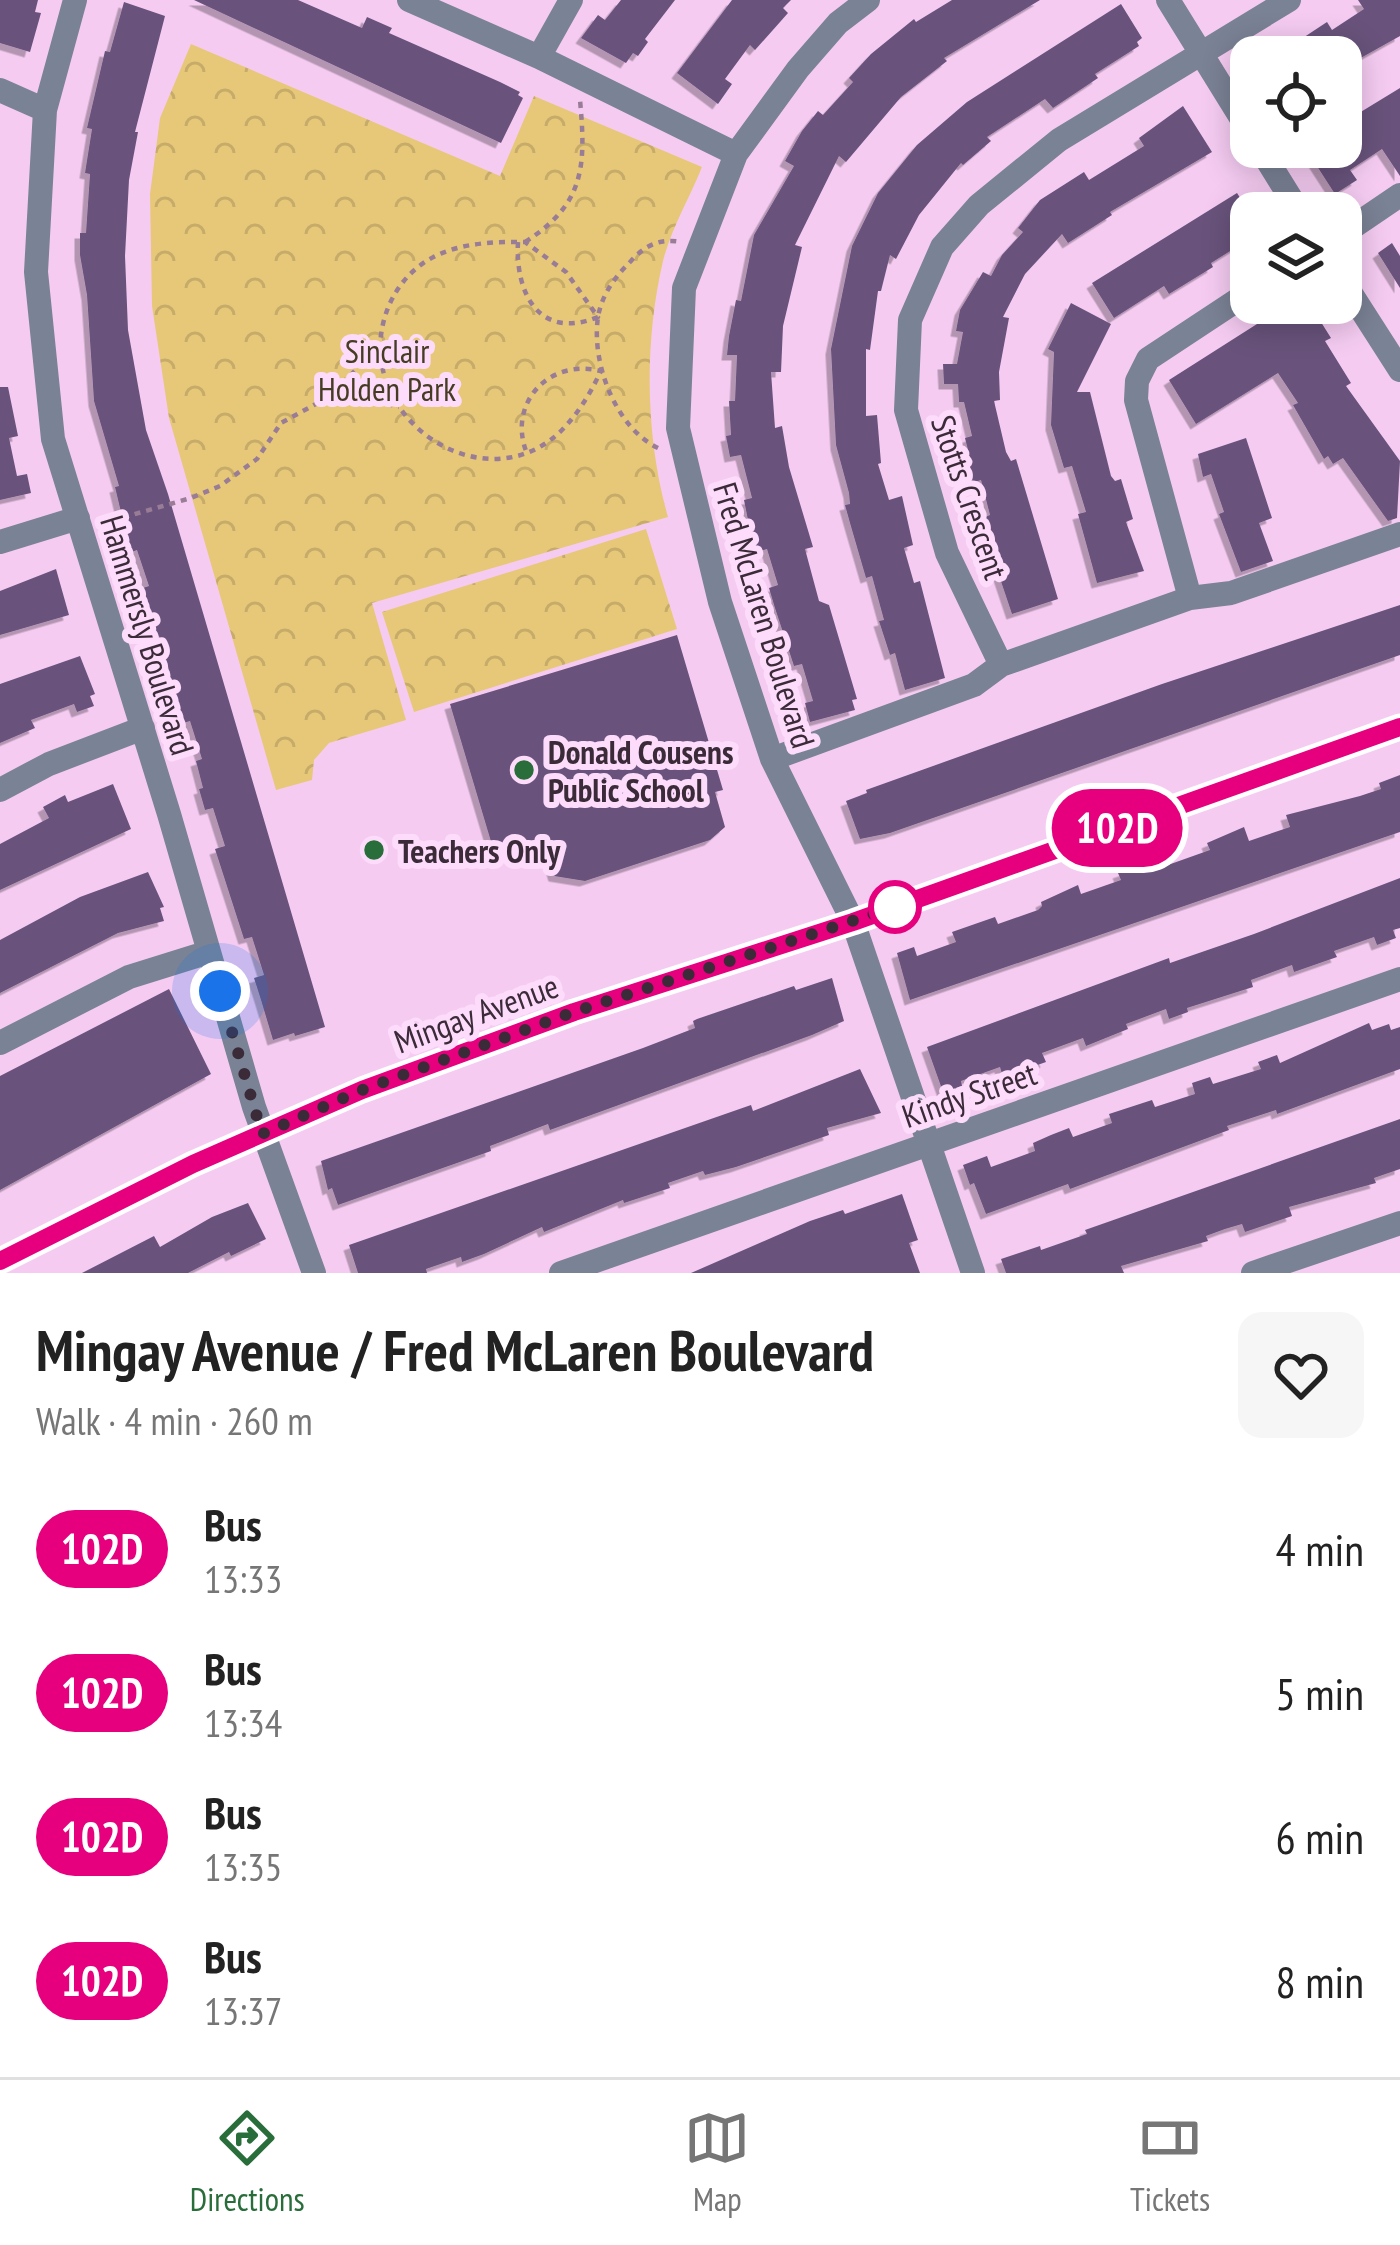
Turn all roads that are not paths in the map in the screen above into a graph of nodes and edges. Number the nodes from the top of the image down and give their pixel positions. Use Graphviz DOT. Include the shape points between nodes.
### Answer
graph roads {
  1 [pos="75,0"];
  2 [pos="409,0"];
  3 [pos="571,0"];
  4 [pos="868,0"];
  5 [pos="1168,0"];
  6 [pos="1289,0"];
  7 [pos="1202,54"];
  8 [pos="539,57"];
  9 [pos="0,90"];
  10 [pos="1230,100"];
  11 [pos="45,110"];
  12 [pos="736,154"];
  13 [pos="1400,196"];
  14 [pos="1362,221"];
  15 [pos="1230,305"];
  16 [pos="1362,311"];
  17 [pos="1400,370"];
  18 [pos="80,524"];
  19 [pos="1400,534"];
  20 [pos="0,542"];
  21 [pos="1190,598"];
  22 [pos="1001,665"];
  23 [pos="1400,727"];
  24 [pos="142,728"];
  25 [pos="772,758"];
  26 [pos="0,790"];
  27 [pos="853,922"];
  28 [pos="209,952"];
  29 [pos="1400,980"];
  30 [pos="0,1043"];
  31 [pos="262,1134"];
  32 [pos="928,1143"];
  33 [pos="1400,1223"];
  34 [pos="0,1262"];
  35 [pos="314,1273"];
  36 [pos="561,1273"];
  37 [pos="973,1273"];
  38 [pos="1253,1273"];
  1 -- 11 [label="street, Hammersly Boulevard"];
  2 -- 8 [label="street"];
  3 -- 8 [label="street"];
  4 -- 12 [label="street, Fred McLaren Boulevard" via="798,69"];
  5 -- 7 [label="street"];
  6 -- 7 [label="street, Stotts Crescent"];
  7 -- 10 [label="street"];
  7 -- 22 [label="street, Stotts Crescent" via="1059,140 979,205 942,248 910,320 906,410 947,553"];
  8 -- 12 [label="street"];
  9 -- 11 [label="street"];
  11 -- 18 [label="street, Hammersly Boulevard" via="36,272 53,440"];
  12 -- 25 [label="street, Fred McLaren Boulevard" via="684,288 678,428 720,602"];
  13 -- 14 [label="street"];
  15 -- 21 [label="street" via="1148,359 1137,381"];
  16 -- 17 [label="street"];
  18 -- 20 [label="street"];
  18 -- 24 [label="street, Hammersly Boulevard"];
  19 -- 21 [label="street" via="1231,593"];
  21 -- 22 [label="street"];
  22 -- 25 [label="street" via="974,685"];
  23 -- 27 [label="street, Mingay Avenue"];
  24 -- 26 [label="street"];
  24 -- 28 [label="street, Hammersly Boulevard"];
  25 -- 27 [label="street, Fred McLaren Boulevard"];
  27 -- 31 [label="street, Mingay Avenue" via="574,1012"];
  27 -- 32 [label="street, Fred McLaren Boulevard"];
  28 -- 30 [label="street" via="130,976"];
  28 -- 31 [label="street, Hammersly Boulevard"];
  29 -- 32 [label="street, Kindy Street"];
  31 -- 34 [label="street, Mingay Avenue"];
  31 -- 35 [label="street, Hammersly Boulevard"];
  32 -- 36 [label="street, Kindy Street"];
  32 -- 37 [label="street, Fred McLaren Boulevard"];
  33 -- 38 [label="street"];
}
